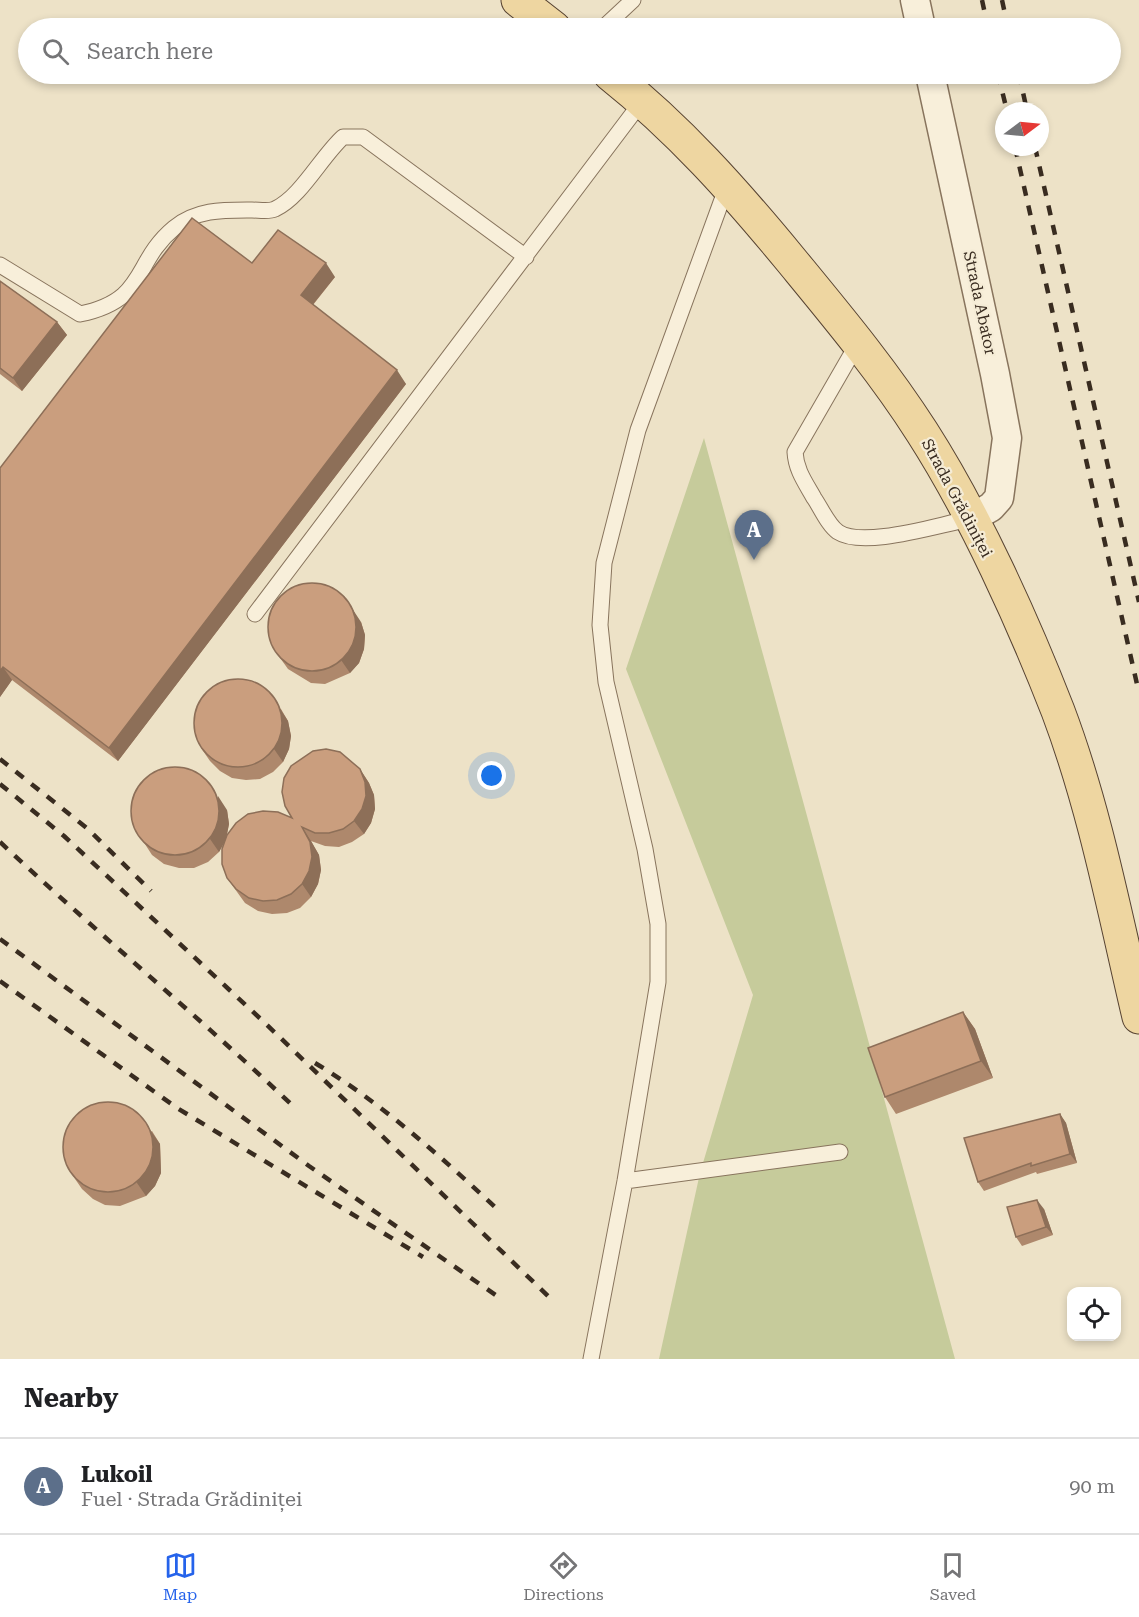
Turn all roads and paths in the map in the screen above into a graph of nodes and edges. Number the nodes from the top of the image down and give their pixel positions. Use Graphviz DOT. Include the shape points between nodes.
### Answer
graph roads {
  1 [pos="519,0"];
  2 [pos="633,0"];
  3 [pos="915,0"];
  4 [pos="542,18"];
  5 [pos="614,18"];
  6 [pos="919,18"];
  7 [pos="623,84"];
  8 [pos="932,84"];
  9 [pos="643,100"];
  10 [pos="728,183"];
  11 [pos="526,257"];
  12 [pos="0,265"];
  13 [pos="859,341"];
  14 [pos="970,519"];
  15 [pos="255,614"];
  16 [pos="1139,1017"];
  17 [pos="840,1152"];
  18 [pos="625,1181"];
  19 [pos="591,1359"];
  1 -- 4 [label="main road"];
  2 -- 5 [label="lane"];
  3 -- 6 [label="street"];
  7 -- 9 [label="main road, Strada Grădiniței"];
  8 -- 14 [label="street, Strada Abator" via="1007,438 999,498"];
  9 -- 10 [label="main road, Strada Grădiniței"];
  9 -- 11 [label="lane"];
  10 -- 13 [label="main road, Strada Grădiniței"];
  10 -- 18 [label="lane" via="638,430 604,563 600,625 606,682 645,849 658,924 658,982"];
  11 -- 12 [label="lane" via="363,137 343,137 290,199 273,211 209,212 188,218 173,229 126,295 99,310 81,314"];
  11 -- 15 [label="lane"];
  13 -- 14 [label="main road, Strada Grădiniței" via="923,433"];
  13 -- 14 [label="lane" via="795,452 796,467 828,519 837,531 852,538"];
  14 -- 16 [label="main road, Strada Grădiniței" via="1019,619 1058,712 1096,833"];
  17 -- 18 [label="lane"];
  18 -- 19 [label="lane"];
}
